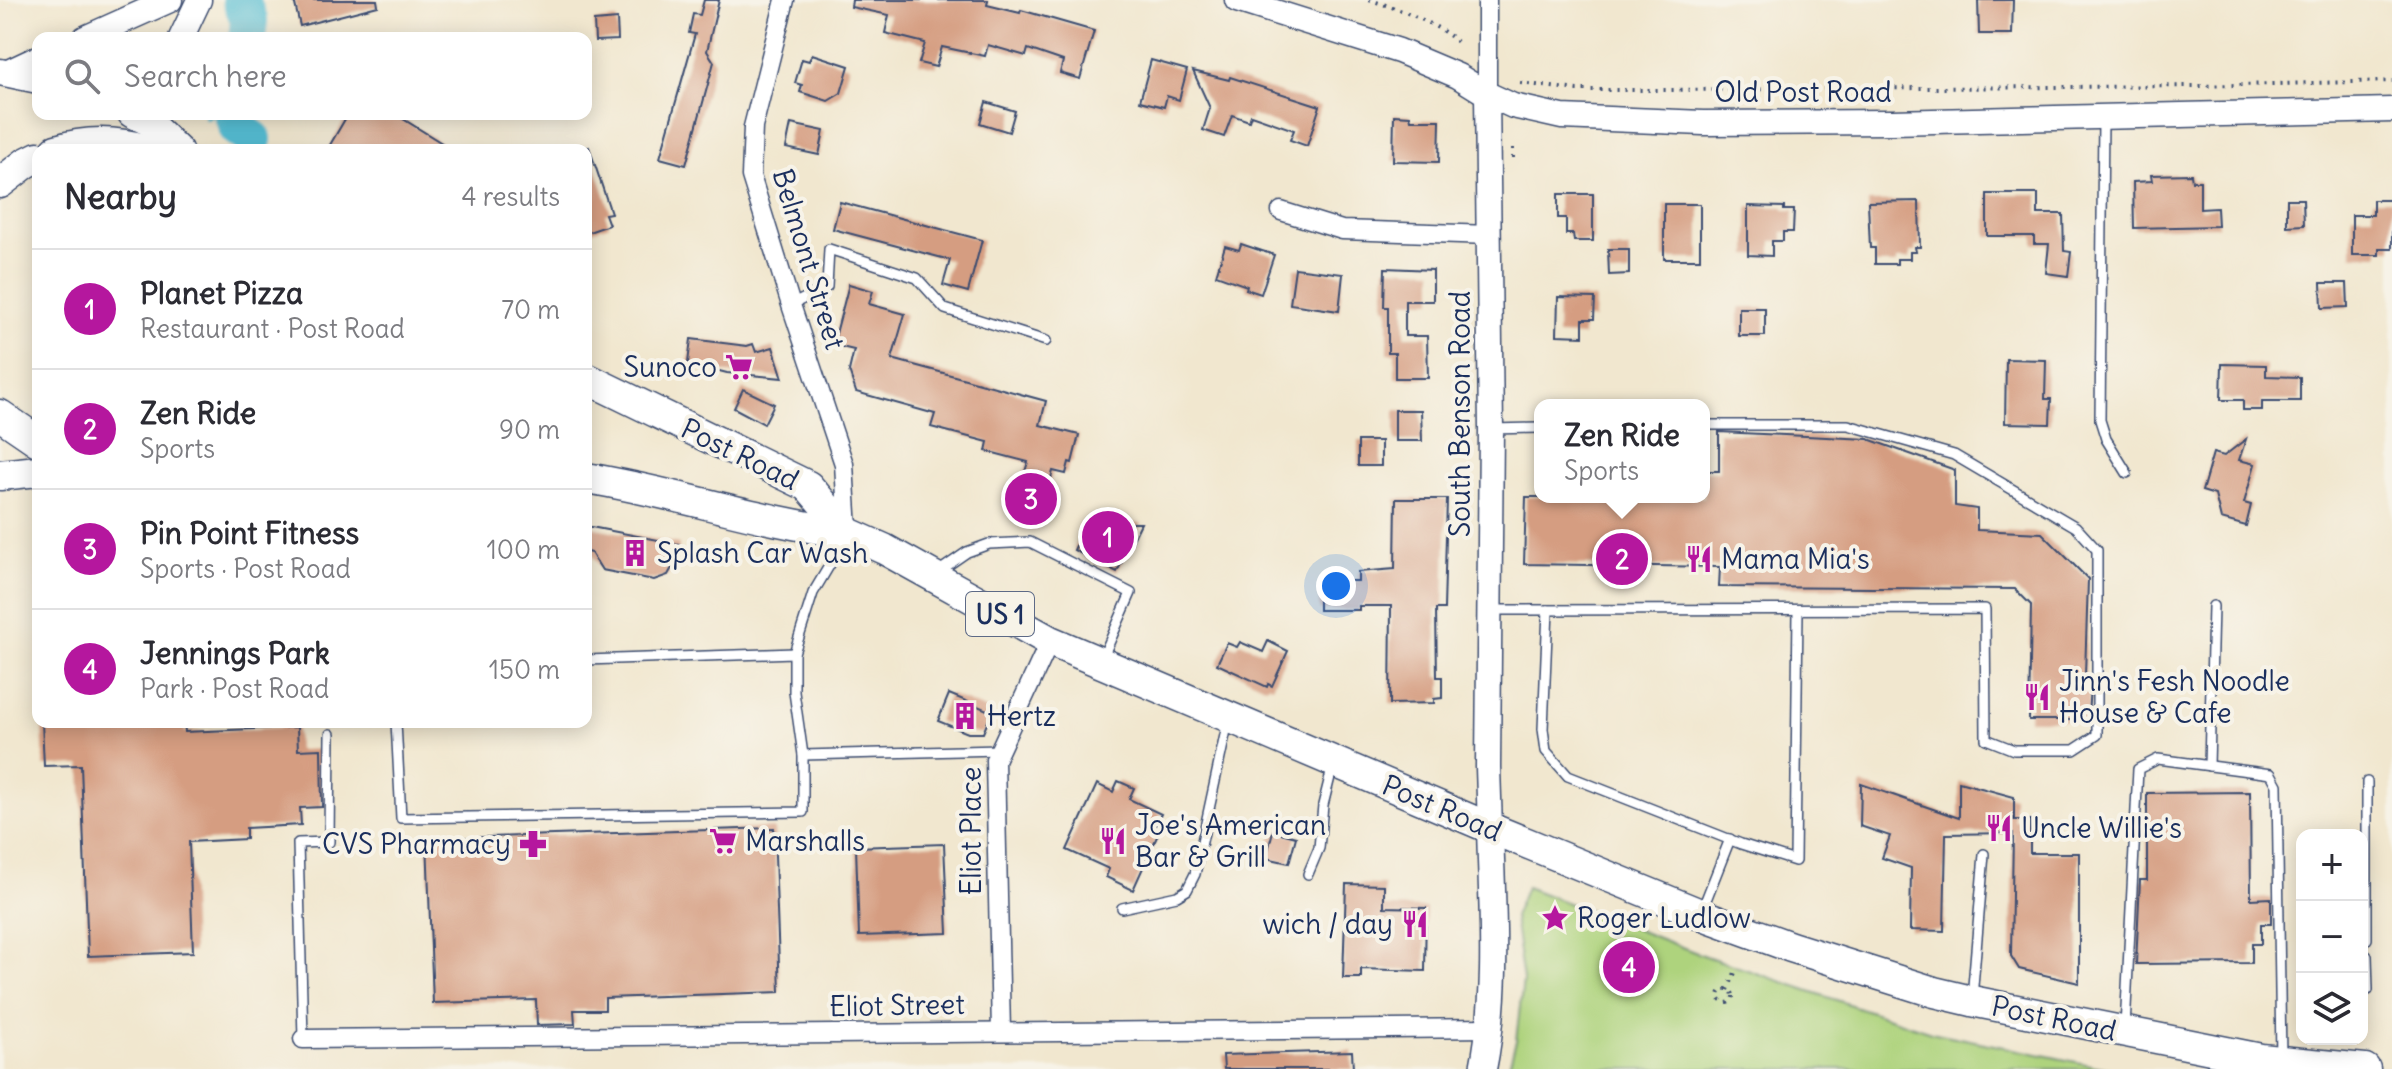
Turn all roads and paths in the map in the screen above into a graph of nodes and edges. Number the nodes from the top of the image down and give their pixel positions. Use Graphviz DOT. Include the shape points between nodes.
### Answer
graph roads {
  1 [pos="170,0"];
  2 [pos="199,0"];
  3 [pos="785,0"];
  4 [pos="1237,0"];
  5 [pos="1369,0"];
  6 [pos="1487,0"];
  7 [pos="98,32"];
  8 [pos="184,32"];
  9 [pos="1460,44"];
  10 [pos="32,60"];
  11 [pos="3,72"];
  12 [pos="32,79"];
  13 [pos="2392,81"];
  14 [pos="1514,82"];
  15 [pos="1487,94"];
  16 [pos="2392,110"];
  17 [pos="2103,118"];
  18 [pos="146,125"];
  19 [pos="86,144"];
  20 [pos="171,144"];
  21 [pos="1513,144"];
  22 [pos="1513,158"];
  23 [pos="32,161"];
  24 [pos="0,183"];
  25 [pos="1281,211"];
  26 [pos="1490,235"];
  27 [pos="791,305"];
  28 [pos="1046,341"];
  29 [pos="592,381"];
  30 [pos="0,415"];
  31 [pos="1710,425"];
  32 [pos="1534,428"];
  33 [pos="1491,429"];
  34 [pos="32,437"];
  35 [pos="32,472"];
  36 [pos="2127,473"];
  37 [pos="0,475"];
  38 [pos="592,479"];
  39 [pos="848,533"];
  40 [pos="932,576"];
  41 [pos="2213,606"];
  42 [pos="1490,610"];
  43 [pos="1548,610"];
  44 [pos="1798,610"];
  45 [pos="1050,641"];
  46 [pos="794,653"];
  47 [pos="592,660"];
  48 [pos="1100,662"];
  49 [pos="1229,717"];
  50 [pos="396,728"];
  51 [pos="330,734"];
  52 [pos="1000,750"];
  53 [pos="803,755"];
  54 [pos="1334,762"];
  55 [pos="2209,766"];
  56 [pos="2367,782"];
  57 [pos="1490,828"];
  58 [pos="1730,839"];
  59 [pos="1984,854"];
  60 [pos="1308,874"];
  61 [pos="2367,901"];
  62 [pos="1122,908"];
  63 [pos="1700,914"];
  64 [pos="1736,970"];
  65 [pos="1728,990"];
  66 [pos="1972,1001"];
  67 [pos="1491,1028"];
  68 [pos="1001,1032"];
  69 [pos="2125,1033"];
  70 [pos="303,1039"];
  71 [pos="2281,1062"];
  72 [pos="1483,1069"];
  73 [pos="2365,1069"];
  1 -- 7 [label="street"];
  2 -- 8 [label="street"];
  3 -- 27 [label="street, Belmont Street" via="753,127 751,176"];
  4 -- 15 [label="street, Old Post Road" via="1399,51"];
  5 -- 9 [label="path"];
  6 -- 15 [label="street, South Benson Road"];
  10 -- 11 [label="street"];
  11 -- 12 [label="main road"];
  13 -- 14 [label="path" via="1662,90 1577,90"];
  15 -- 17 [label="street, Old Post Road" via="1562,117 1703,123"];
  15 -- 26 [label="street, South Benson Road"];
  16 -- 17 [label="street, Old Post Road"];
  17 -- 36 [label="lane" via="2100,420"];
  18 -- 19 [label="main road" via="123,143"];
  18 -- 20 [label="main road"];
  21 -- 22 [label="path"];
  23 -- 24 [label="main road"];
  25 -- 26 [label="street" via="1342,230"];
  26 -- 33 [label="street, South Benson Road"];
  27 -- 28 [label="lane" via="827,287 829,249 917,278 945,309"];
  27 -- 39 [label="street, Belmont Street" via="844,464"];
  29 -- 39 [label="main road, Post Road / US 1" via="808,486"];
  30 -- 34 [label="main road"];
  31 -- 44 [label="lane" via="1848,425 1954,455 2076,527 2097,550 2097,735 2074,750 2014,750 1986,739 1985,609"];
  32 -- 33 [label="lane"];
  33 -- 42 [label="street, South Benson Road"];
  35 -- 37 [label="main road"];
  38 -- 39 [label="main road, US 1" via="799,527"];
  39 -- 40 [label="main road, Post Road / US 1"];
  39 -- 46 [label="lane" via="813,593"];
  40 -- 45 [label="main road, Post Road / US 1"];
  40 -- 48 [label="lane" via="989,544 1030,542 1131,593"];
  41 -- 55 [label="lane"];
  42 -- 43 [label="lane"];
  42 -- 57 [label="street, South Benson Road"];
  43 -- 44 [label="lane"];
  43 -- 58 [label="lane" via="1546,751 1568,776"];
  44 -- 58 [label="lane" via="1795,861"];
  45 -- 48 [label="main road, Post Road / US 1"];
  45 -- 52 [label="street, Eliot Place"];
  46 -- 47 [label="lane"];
  46 -- 53 [label="lane"];
  48 -- 49 [label="main road, Post Road / US 1"];
  49 -- 54 [label="main road, Post Road / US 1"];
  49 -- 62 [label="lane" via="1187,890"];
  50 -- 53 [label="lane" via="401,818 803,812"];
  51 -- 70 [label="lane" via="329,842 298,843"];
  52 -- 53 [label="lane"];
  52 -- 68 [label="street, Eliot Place" via="995,760"];
  54 -- 57 [label="main road, Post Road / US 1"];
  54 -- 60 [label="lane" via="1319,848"];
  55 -- 69 [label="lane" via="2158,759 2138,769"];
  55 -- 71 [label="lane" via="2271,774 2277,785"];
  56 -- 61 [label="lane"];
  57 -- 63 [label="main road, Post Road / US 1"];
  57 -- 67 [label="main road"];
  58 -- 63 [label="lane"];
  59 -- 66 [label="lane"];
  63 -- 66 [label="main road, Post Road / US 1"];
  64 -- 65 [label="path"];
  66 -- 69 [label="main road, Post Road / US 1"];
  67 -- 68 [label="street, Eliot Street"];
  67 -- 72 [label="main road"];
  68 -- 70 [label="street, Eliot Street"];
  69 -- 71 [label="main road, Post Road / US 1"];
  71 -- 73 [label="main road, Post Road / US 1"];
}
